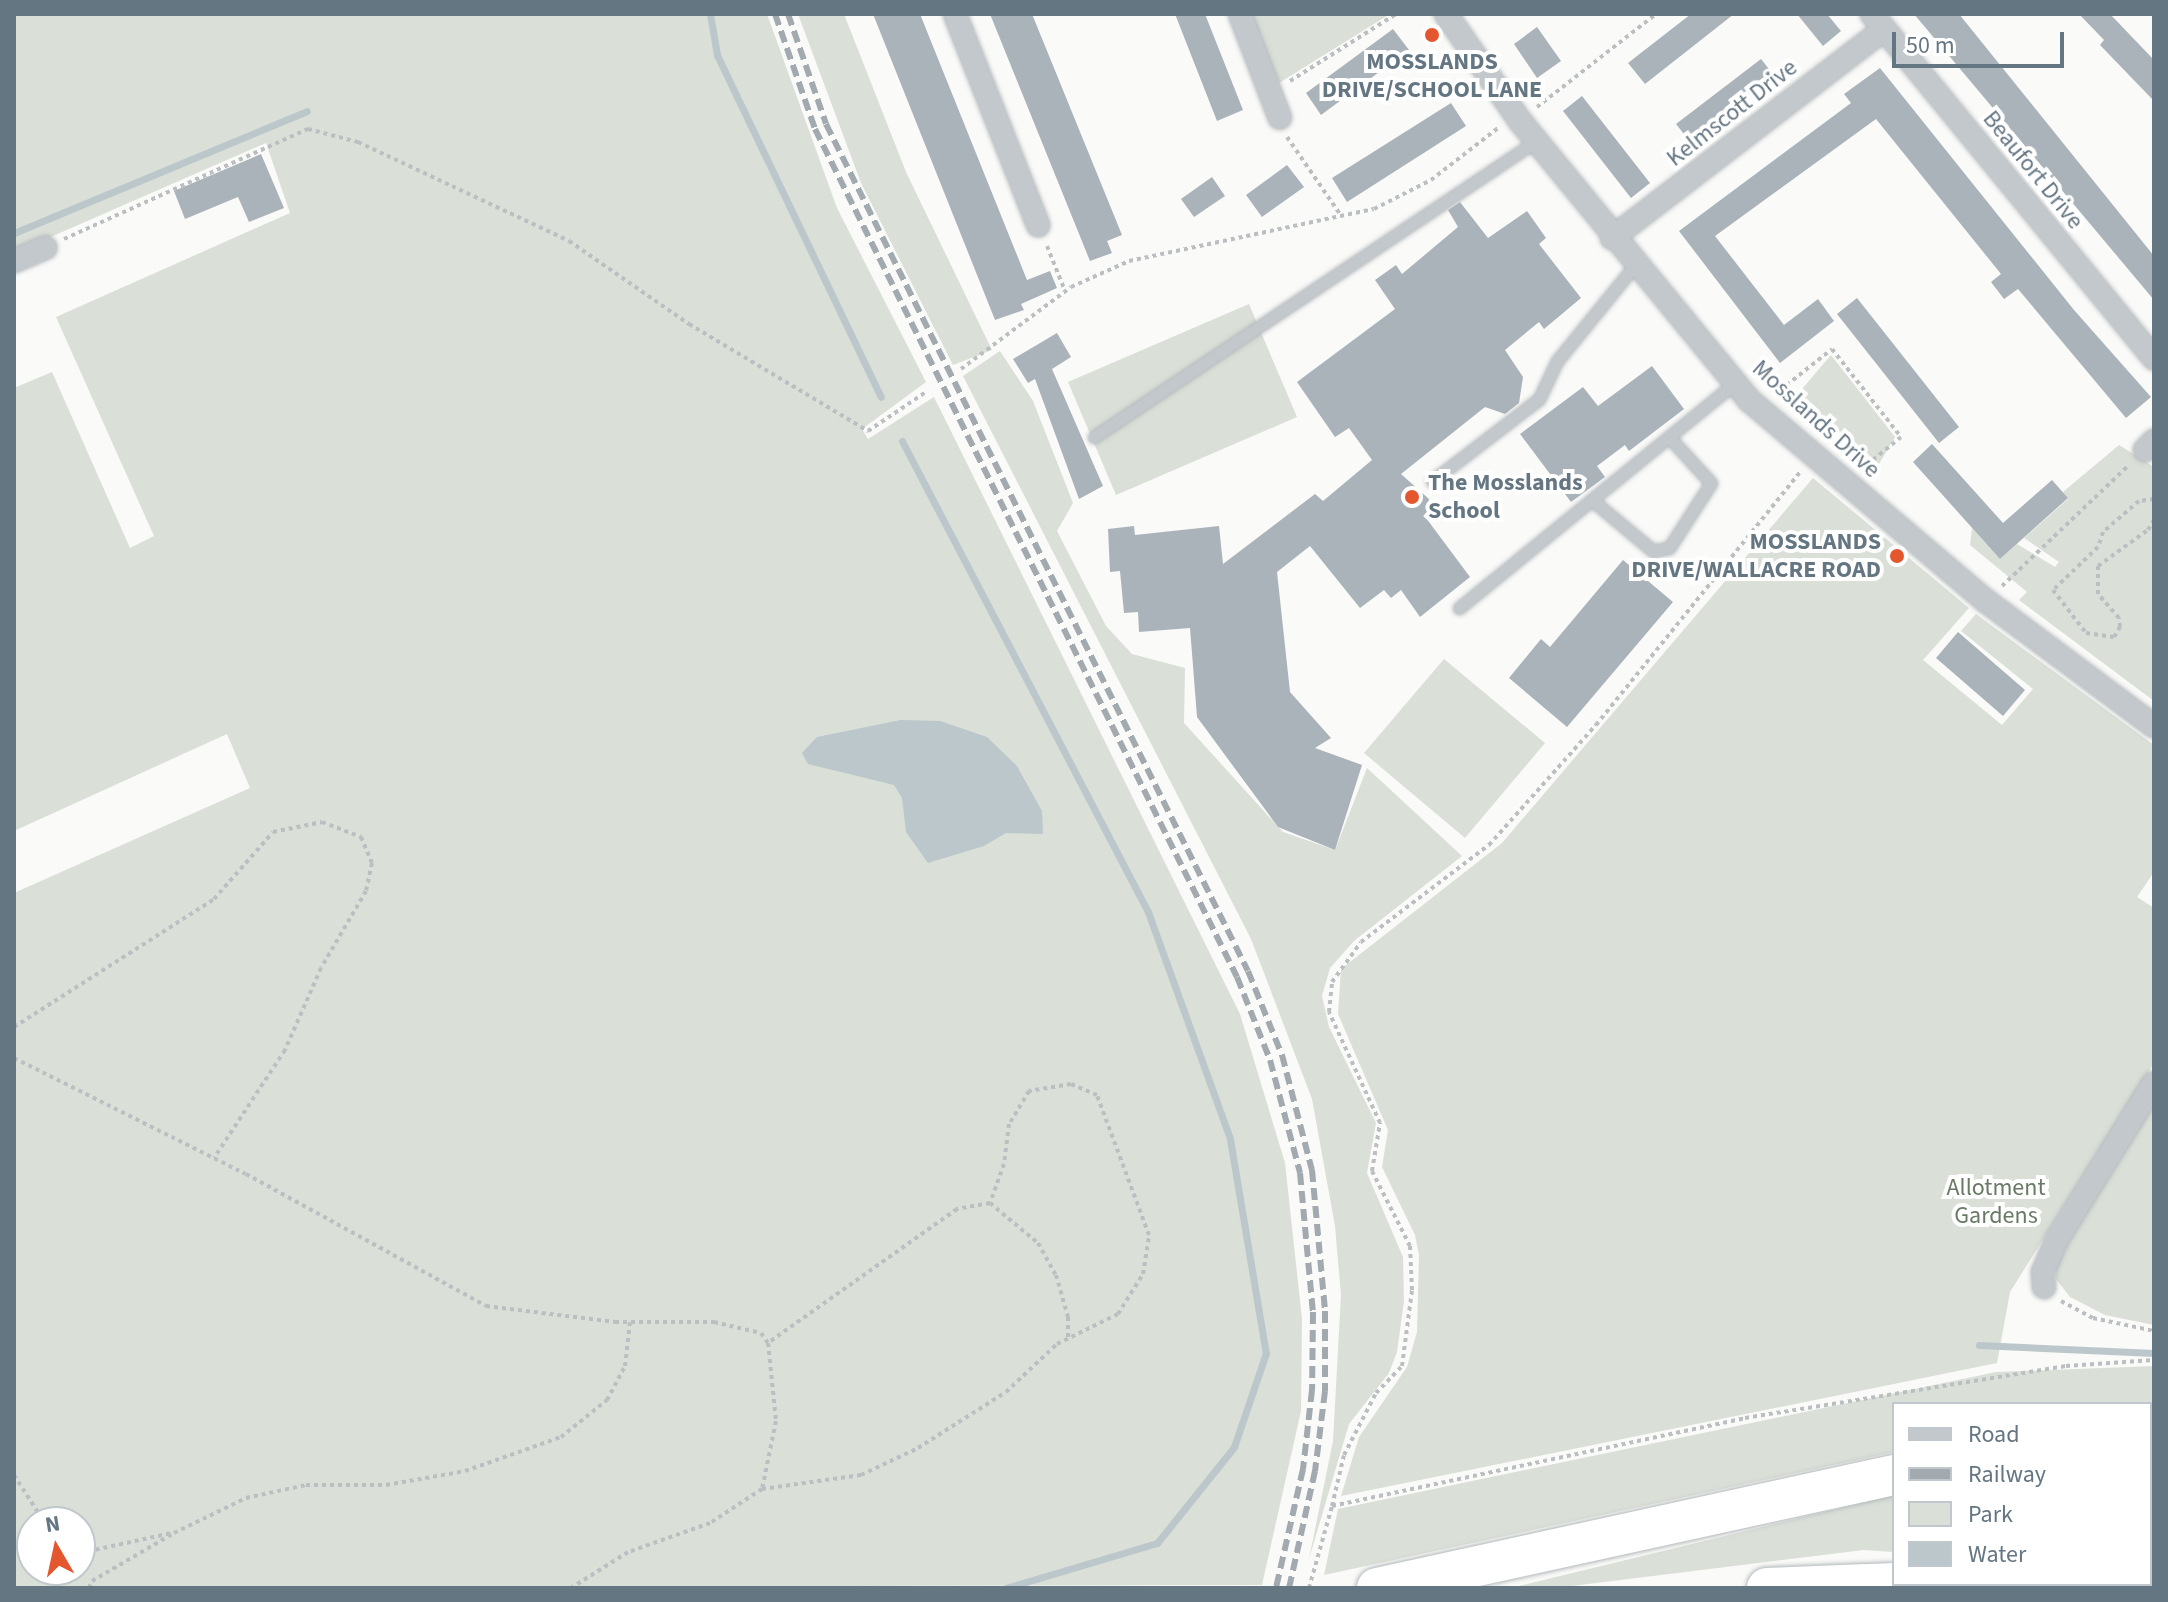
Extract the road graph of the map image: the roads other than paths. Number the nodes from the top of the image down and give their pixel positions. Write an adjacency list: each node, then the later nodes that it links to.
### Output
1 (955, 14): 7 (street)
2 (1240, 14): 5 (street)
3 (1446, 14): 6 (street, Mosslands Drive)
4 (1878, 21): 8 (street, Kelmscott Drive); 12 (street, Beaufort Drive)
5 (1280, 118)
6 (1536, 141): 8 (street, Mosslands Drive); 14 (lane)
7 (1038, 225)
8 (1612, 238): 11 (street, Mosslands Drive)
9 (45, 248): 10 (street)
10 (14, 261)
11 (1635, 265): 13 (street, Mosslands Drive); 16 (lane)
12 (2154, 358)
13 (1735, 383): 15 (lane); 19 (street, Mosslands Drive)
14 (1094, 437)
15 (1669, 437): 17 (lane); 17 (lane)
16 (1432, 481)
17 (1592, 500): 18 (lane)
18 (1459, 608)
19 (2154, 726)
20 (2154, 1083): 21 (street)
21 (2044, 1287)
22 (1892, 1475): 25 (highway)
23 (1892, 1583): 26 (highway)
24 (2004, 1586): 27 (highway)
25 (1377, 1588)
26 (1767, 1588)
27 (2031, 1588)

